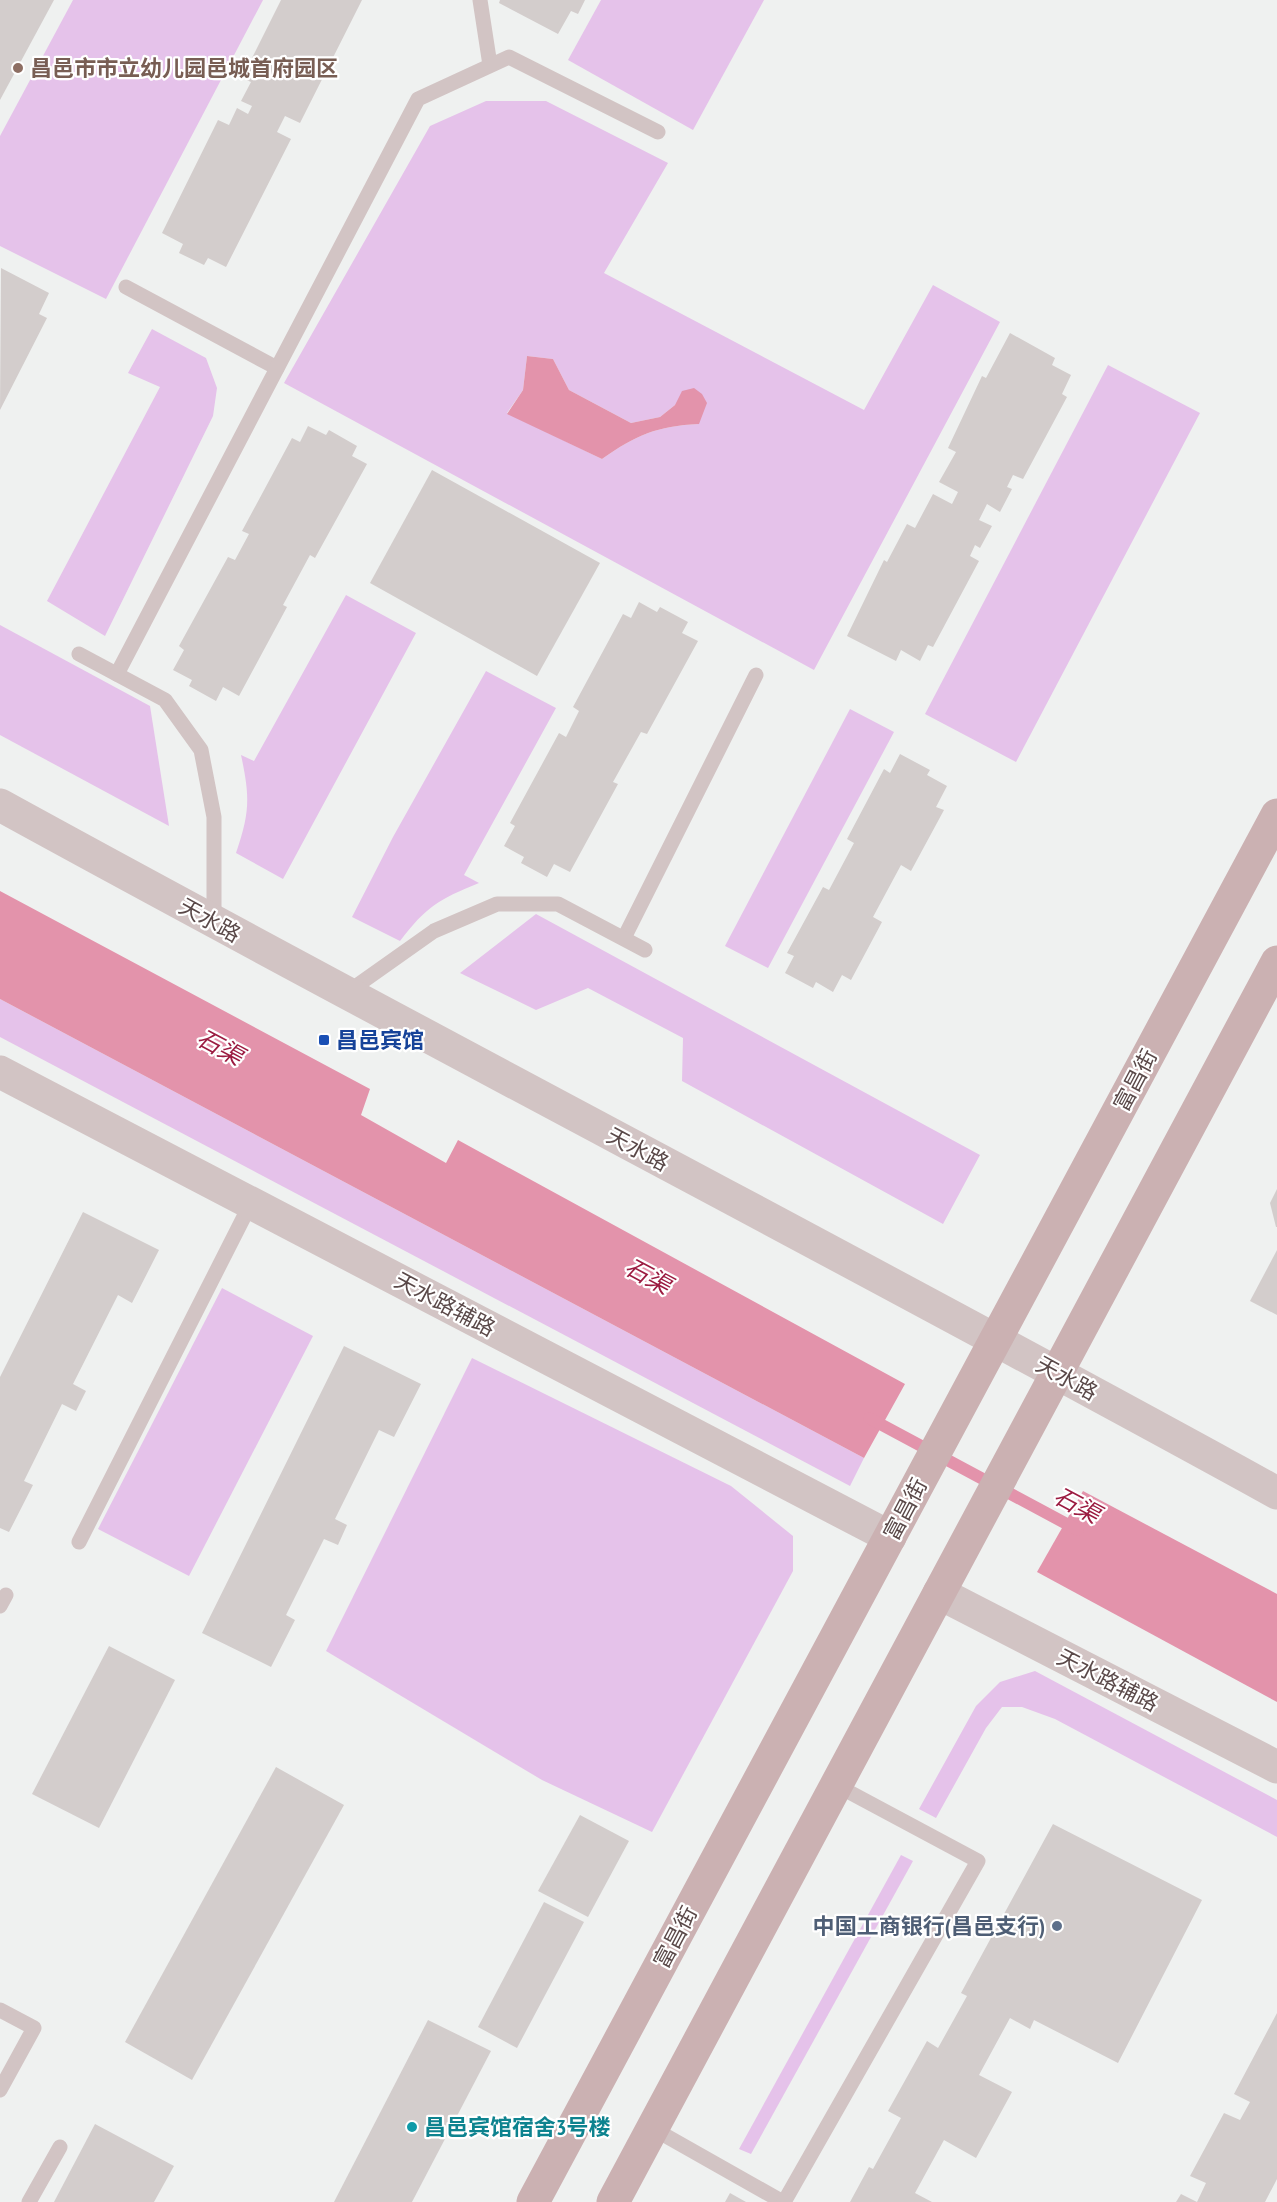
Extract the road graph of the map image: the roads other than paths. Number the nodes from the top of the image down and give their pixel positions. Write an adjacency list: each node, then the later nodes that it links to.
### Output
1 (480, 0): 2 (lane)
2 (490, 65): 3 (lane); 5 (lane)
3 (658, 132)
4 (126, 287): 5 (lane)
5 (277, 368): 7 (lane)
6 (79, 654): 7 (lane)
7 (117, 674): 11 (lane)
8 (756, 675): 12 (lane)
9 (0, 805): 11 (street, 天水路)
10 (1277, 815): 18 (main road, 富昌街)
11 (214, 923): 15 (street, 天水路)
12 (624, 938): 13 (lane); 15 (lane)
13 (645, 950)
14 (1277, 963): 19 (main road)
15 (345, 994): 18 (street, 天水路)
16 (0, 1072): 17 (street, 天水路辅路)
17 (251, 1203): 21 (street, 天水路辅路); 22 (lane)
18 (996, 1339): 19 (street, 天水路); 21 (main road, 富昌街)
19 (1057, 1372): 20 (street, 天水路); 23 (main road)
20 (1277, 1493)
21 (890, 1537): 31 (main road, 富昌街)
22 (79, 1542)
23 (939, 1593): 24 (street, 天水路辅路); 25 (main road)
24 (1277, 1767)
25 (836, 1785): 28 (main road); 33 (lane)
26 (0, 2010): 27 (lane)
27 (0, 2090)
28 (652, 2128): 32 (main road); 33 (lane)
29 (60, 2147): 30 (lane)
30 (29, 2202)
31 (533, 2202)
32 (613, 2202)
33 (784, 2202)

